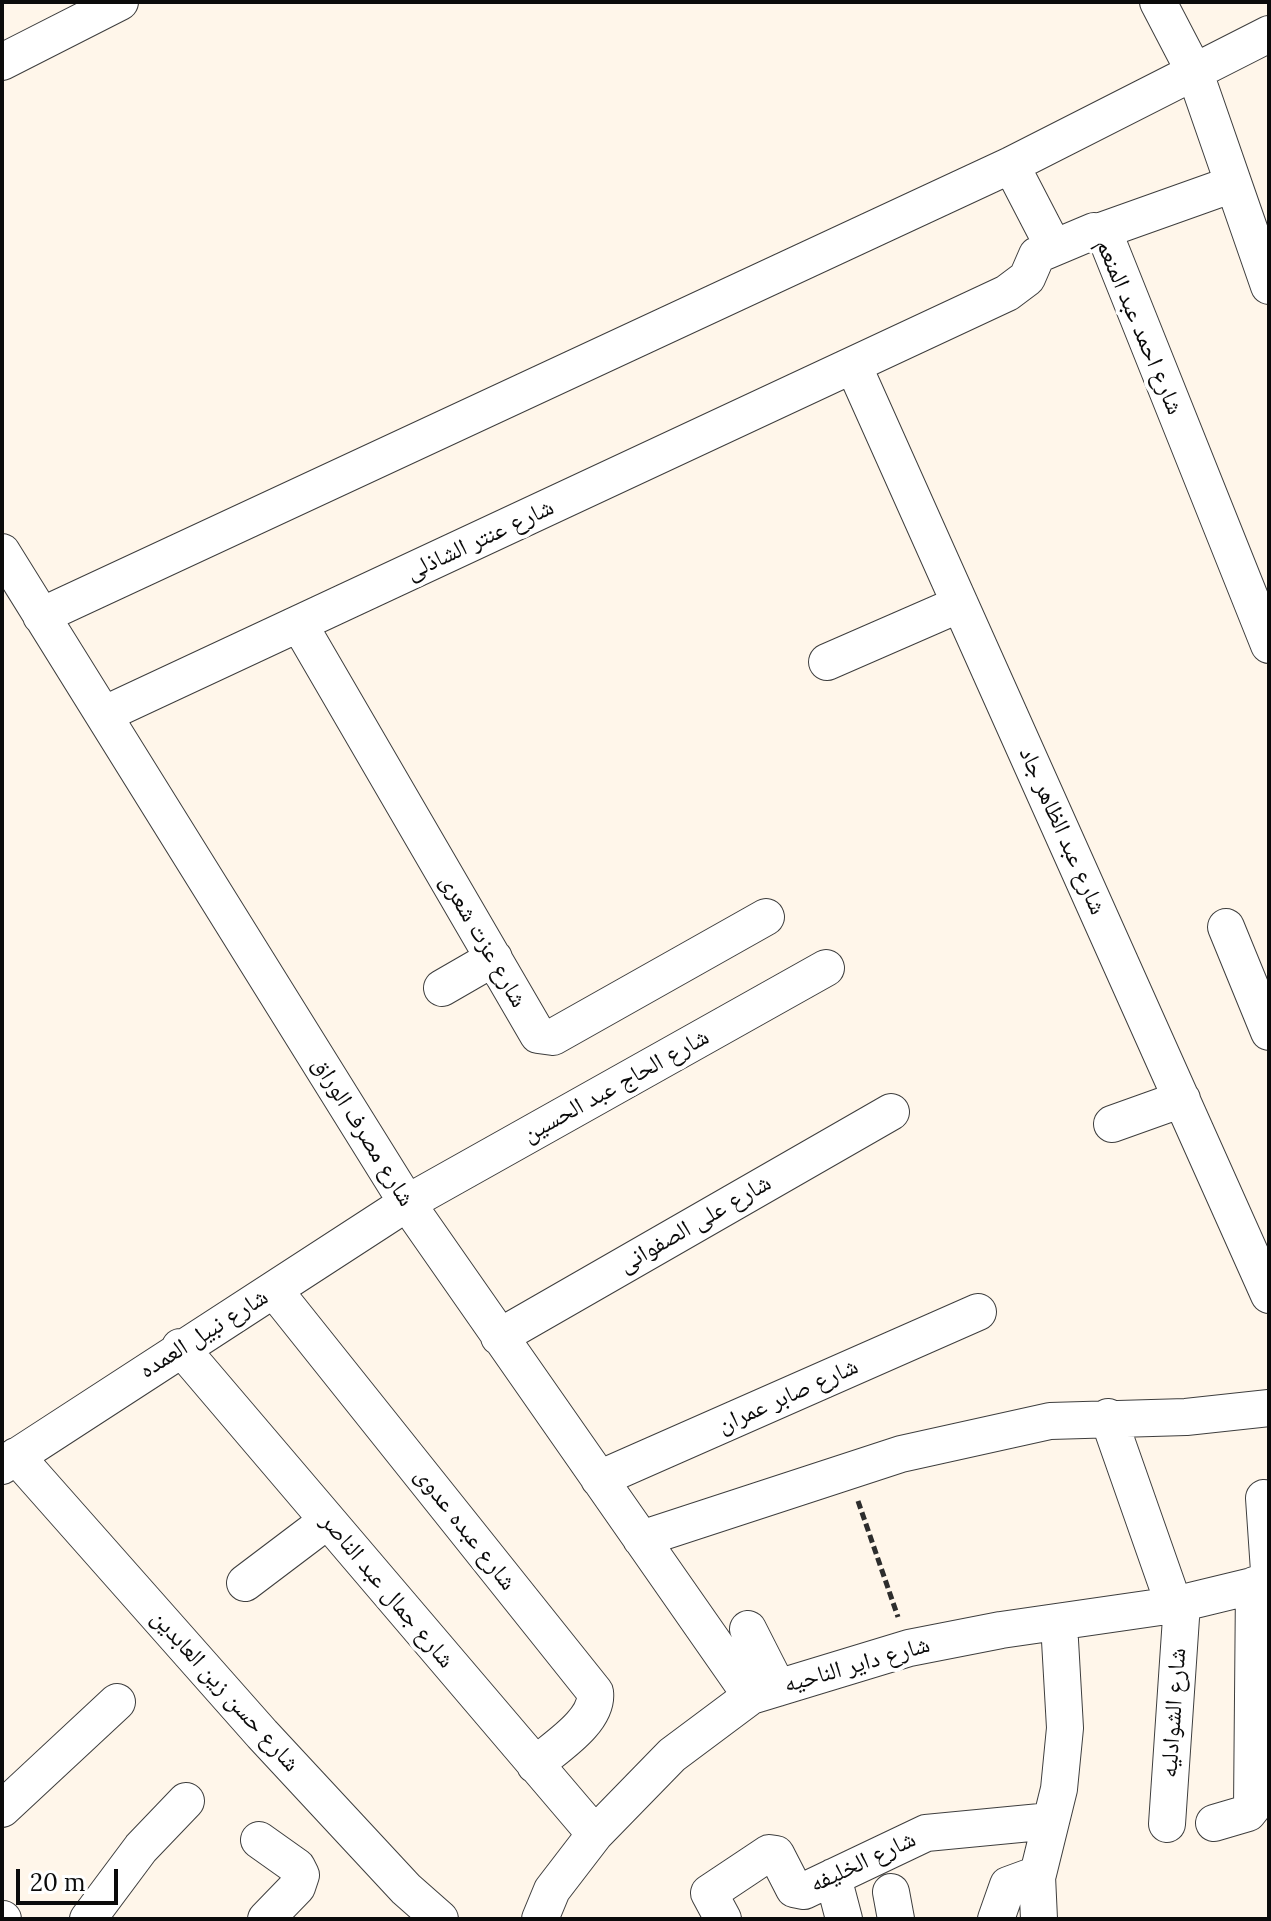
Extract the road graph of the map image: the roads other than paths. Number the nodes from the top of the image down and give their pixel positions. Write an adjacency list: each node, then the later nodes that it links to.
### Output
1 (120, 2): 4 (street)
2 (1158, 2): 5 (street)
3 (1269, 34): 5 (street)
4 (2, 62)
5 (1195, 73): 6 (street); 7 (street)
6 (1011, 165): 9 (street); 14 (street)
7 (1233, 184): 8 (street); 10 (street)
8 (1101, 231): 9 (street, شارع احمد عبد المنعم); 16 (street, شارع احمد عبد المنعم)
9 (1053, 246): 11 (street)
10 (1269, 286)
11 (854, 367): 13 (street, شارع عبد الظاهر جاد); 15 (street, شارع عنتر الشاذلى)
12 (6, 569): 14 (street, شارع مصرف الوراق)
13 (960, 604): 17 (street); 25 (street, شارع عبد الظاهر جاد)
14 (41, 616): 18 (street, شارع مصرف الوراق)
15 (299, 624): 18 (street, شارع عنتر الشاذلى); 21 (street, شارع عزت شعرى)
16 (1269, 645)
17 (827, 662)
18 (105, 714): 28 (street, شارع مصرف الوراق)
19 (766, 917): 21 (street, شارع عزت شعرى)
20 (1226, 927): 24 (street)
21 (494, 958): 23 (street)
22 (826, 968): 28 (street, شارع الحاج عبد الحسين)
23 (442, 988)
24 (1269, 1032)
25 (1182, 1099): 27 (street); 30 (street, شارع عبد الظاهر جاد)
26 (891, 1112): 32 (street, شارع على الصفوانى)
27 (1112, 1124)
28 (407, 1203): 29 (street, شارع نبيل العمده); 32 (street, شارع مصرف الوراق)
29 (274, 1290): 33 (street, شارع نبيل العمده); 48 (street, شارع عبده عدوى)
30 (1269, 1295)
31 (978, 1312): 37 (street, شارع صابر عمران)
32 (499, 1337): 37 (street, شارع مصرف الوراق)
33 (180, 1347): 36 (street, شارع نبيل العمده); 39 (street, شارع جمال عبد الناصر)
34 (1269, 1408): 35 (street)
35 (1108, 1417): 40 (street); 43 (street)
36 (9, 1461): 61 (street, شارع حسن زين العابدين)
37 (599, 1479): 40 (street, شارع مصرف الوراق)
38 (1264, 1498): 41 (street)
39 (327, 1521): 42 (street); 48 (street, شارع جمال عبد الناصر)
40 (641, 1539): 46 (street, شارع مصرف الوراق)
41 (1264, 1579): 43 (street, شارع داير الناحيه); 52 (street)
42 (245, 1583)
43 (1178, 1604): 44 (street, شارع داير الناحيه); 53 (street, شارع الشوادليه)
44 (1059, 1623): 46 (street, شارع داير الناحيه); 51 (street)
45 (748, 1629): 46 (street)
46 (764, 1692): 54 (street, شارع داير الناحيه)
47 (117, 1702): 50 (street)
48 (535, 1765): 54 (street, شارع جمال عبد الناصر)
49 (186, 1801): 59 (street)
50 (2, 1809)
51 (1051, 1821): 56 (street); 57 (street, شارع الخليفه)
52 (1214, 1823)
53 (1167, 1824)
54 (595, 1834): 62 (street, شارع داير الناحيه)
55 (259, 1840): 60 (street)
56 (1037, 1876): 64 (street); 65 (street)
57 (833, 1877): 58 (street, شارع الخليفه); 63 (street)
58 (715, 1907)
59 (88, 1919)
60 (266, 1919)
61 (440, 1919)
62 (540, 1919)
63 (844, 1919)
64 (996, 1919)
65 (1039, 1919)

